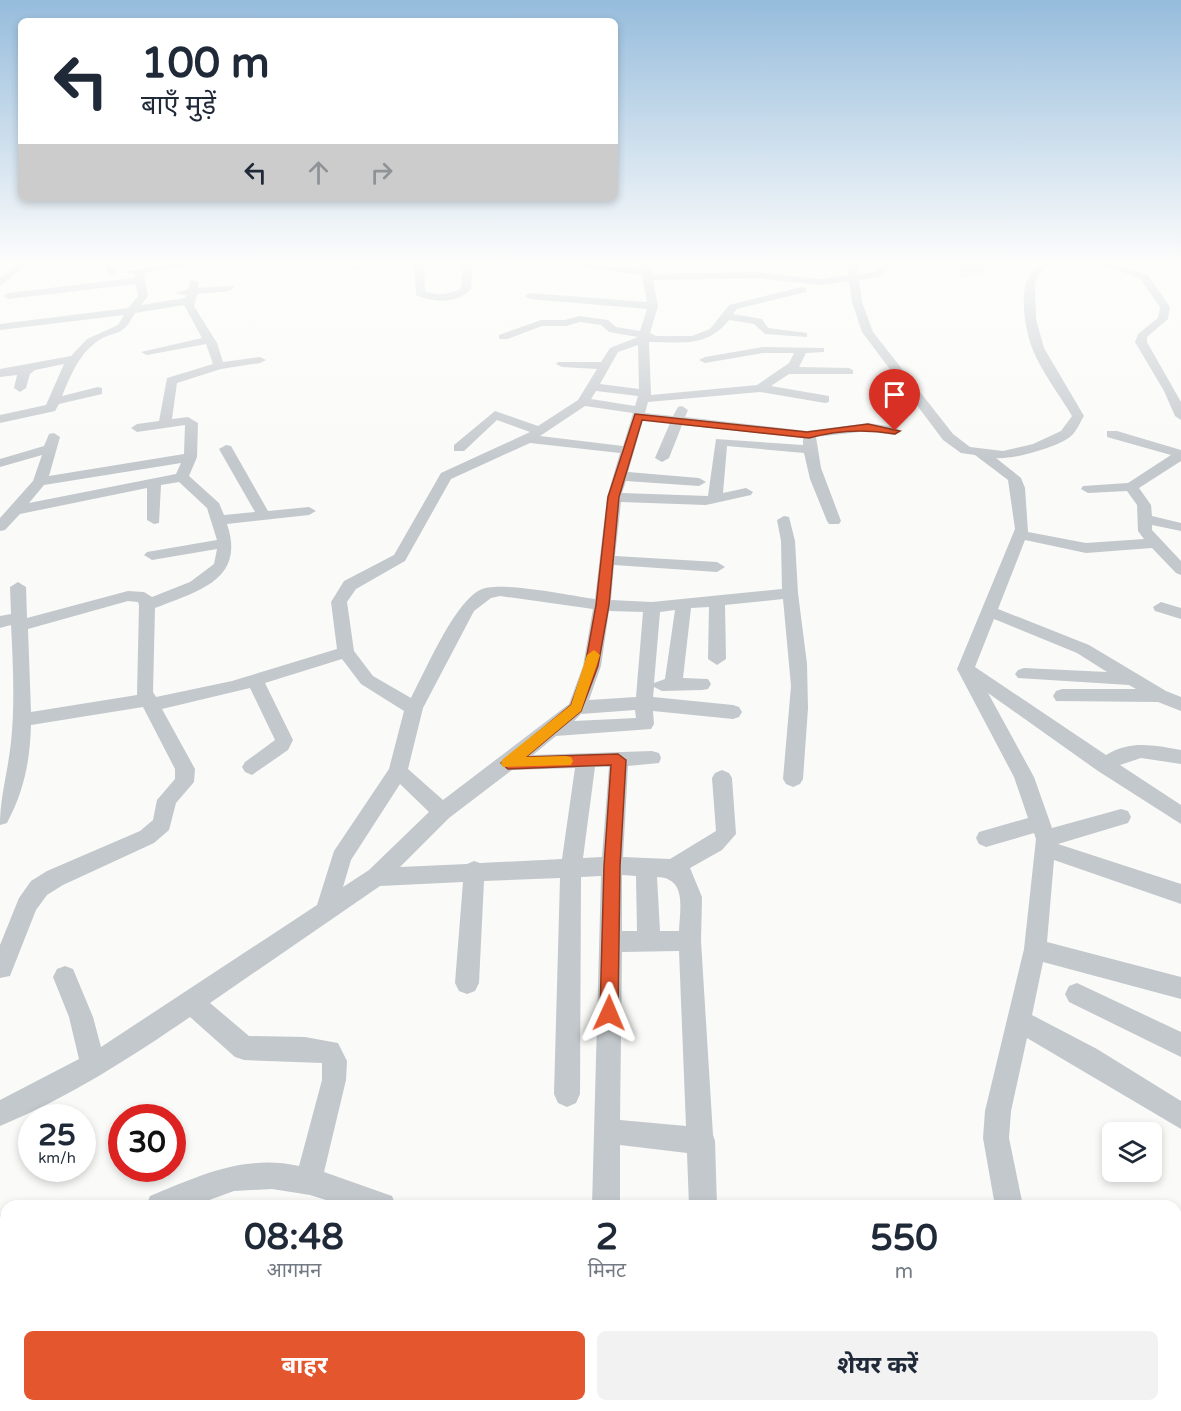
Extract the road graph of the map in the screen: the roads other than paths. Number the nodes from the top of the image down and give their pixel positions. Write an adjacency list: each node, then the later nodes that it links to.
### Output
1 (116, 330): 18 (street)
2 (205, 330): 14 (street)
3 (522, 330): 13 (street)
4 (613, 330): 12 (street)
5 (645, 330): 12 (street)
6 (715, 330): 12 (street)
7 (764, 330): 11 (street)
8 (867, 330): 49 (street)
9 (1034, 330): 49 (street)
10 (1150, 330): 37 (street)
11 (803, 335)
12 (643, 336): 23 (street); 36 (street)
13 (503, 337)
14 (209, 340): 17 (street); 22 (street)
15 (802, 350): 16 (street); 20 (street); 25 (street)
16 (820, 350)
17 (147, 352)
18 (75, 359): 24 (street); 34 (street)
19 (260, 360): 22 (street)
20 (705, 360)
21 (561, 364): 23 (street)
22 (219, 366): 40 (street)
23 (605, 366): 28 (street)
24 (26, 370): 27 (street); 29 (street)
25 (786, 370): 26 (street); 30 (street)
26 (849, 372)
27 (0, 373)
28 (594, 387): 35 (street); 36 (street)
29 (20, 388)
30 (760, 388): 32 (street); 33 (street)
31 (98, 391): 34 (street)
32 (687, 397): 36 (street); 39 (street)
33 (825, 399)
34 (56, 400): 38 (street)
35 (583, 402): 36 (street); 44 (street)
36 (641, 405): 39 (street); 48 (street)
37 (1181, 416)
38 (0, 419)
39 (679, 421): 45 (street); 51 (street)
40 (165, 423): 41 (street); 50 (street)
41 (137, 428)
42 (895, 431): 45 (street)
43 (1112, 434): 52 (street)
44 (534, 435): 46 (street); 48 (street); 95 (street)
45 (809, 442): 65 (street); 73 (street)
46 (459, 448)
47 (226, 449): 68 (street)
48 (627, 450): 55 (street)
49 (979, 452): 76 (street)
50 (190, 457): 54 (street); 56 (street)
51 (662, 458)
52 (1178, 460): 60 (street)
53 (0, 463): 57 (street)
54 (109, 471): 57 (street); 62 (street)
55 (620, 476): 58 (street); 64 (street)
56 (182, 477): 59 (street); 71 (street)
57 (40, 482): 66 (street)
58 (699, 482)
59 (154, 484): 62 (street); 70 (street)
60 (1131, 487): 61 (street); 69 (street)
61 (1088, 489)
62 (111, 492): 66 (street)
63 (746, 492): 65 (street)
64 (614, 497): 65 (street); 80 (street)
65 (714, 499)
66 (17, 510): 74 (street)
67 (309, 511): 68 (street)
68 (264, 516): 71 (street)
69 (1143, 518): 75 (street); 78 (street)
70 (154, 520)
71 (220, 520): 77 (street)
72 (784, 520): 84 (street)
73 (834, 521)
74 (0, 527)
75 (1181, 527)
76 (1020, 535): 78 (street); 91 (street)
77 (226, 543): 79 (street); 87 (street)
78 (1155, 543): 82 (street)
79 (152, 555)
80 (608, 560): 81 (street); 88 (street)
81 (717, 567)
82 (1181, 570)
83 (18, 586): 94 (street)
84 (790, 593): 85 (street); 124 (street)
85 (717, 600): 86 (street); 96 (street)
86 (684, 604): 89 (street); 101 (street)
87 (147, 605): 94 (street); 106 (street)
88 (602, 605): 89 (street); 108 (street); 109 (street)
89 (652, 607): 103 (street)
90 (1161, 607): 92 (street)
91 (989, 611): 97 (street); 99 (street)
92 (1181, 614)
93 (0, 622): 94 (street)
94 (18, 622): 111 (street)
95 (346, 652): 100 (street); 108 (street)
96 (717, 659)
97 (966, 669): 119 (street); 129 (street)
98 (1024, 674): 99 (street)
99 (1131, 679): 105 (street)
100 (255, 680): 106 (street); 120 (street)
101 (673, 684): 102 (street); 103 (street)
102 (702, 684)
103 (645, 694): 109 (street); 110 (street); 112 (street)
104 (1062, 696): 105 (street)
105 (1160, 696): 107 (street)
106 (150, 702): 111 (street); 143 (street)
107 (1181, 704)
108 (414, 708): 121 (street)
109 (577, 708): 112 (street)
110 (733, 712)
111 (21, 720): 118 (street)
112 (551, 729): 117 (street)
113 (1181, 757): 119 (street)
114 (652, 758): 115 (street)
115 (618, 760): 116 (street); 131 (street)
116 (586, 761): 117 (street); 133 (street)
117 (508, 763): 125 (street)
118 (19, 764): 122 (street); 127 (street)
119 (1105, 766): 126 (street)
120 (252, 767)
121 (398, 771): 125 (street); 138 (street)
122 (0, 772)
123 (722, 778): 134 (street)
124 (794, 778)
125 (442, 812): 136 (street)
126 (1181, 816)
127 (0, 817)
128 (1120, 817): 129 (street)
129 (1044, 837): 130 (street); 137 (street); 142 (street)
130 (986, 838)
131 (612, 866): 132 (street); 133 (street); 140 (street)
132 (646, 867): 134 (street); 141 (street)
133 (571, 868): 135 (street); 152 (street)
134 (674, 868): 139 (street)
135 (474, 870): 136 (street); 145 (street)
136 (376, 877): 138 (street)
137 (1181, 894)
138 (326, 910): 148 (street)
139 (690, 941): 141 (street); 156 (street)
140 (611, 942): 141 (street); 155 (street)
141 (649, 942)
142 (1035, 949): 146 (street); 149 (street)
143 (2, 968)
144 (65, 977): 151 (street)
145 (467, 983)
146 (1181, 988)
147 (1077, 994): 150 (street)
148 (191, 1002): 151 (street); 157 (street)
149 (1019, 1021): 154 (street); 162 (street)
150 (1181, 1046)
151 (93, 1065): 153 (street)
152 (567, 1094)
153 (0, 1113)
154 (1181, 1116)
155 (606, 1131): 156 (street); 160 (street)
156 (702, 1141): 161 (street)
157 (308, 1182): 158 (street); 159 (street)
158 (176, 1200)
159 (364, 1200)
160 (606, 1200)
161 (703, 1200)
162 (1011, 1200)

